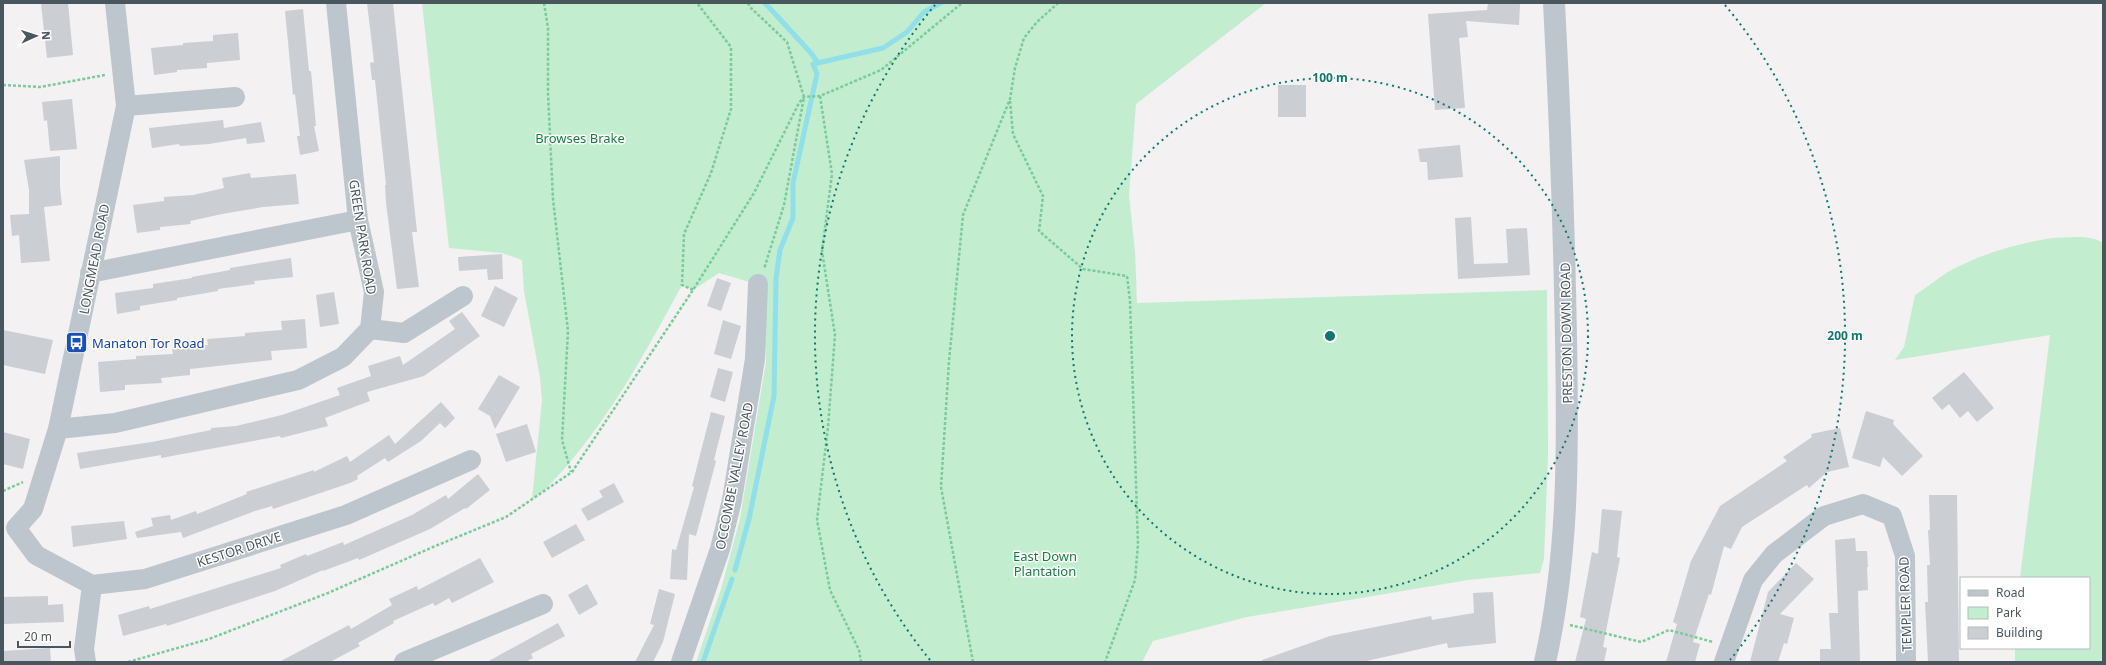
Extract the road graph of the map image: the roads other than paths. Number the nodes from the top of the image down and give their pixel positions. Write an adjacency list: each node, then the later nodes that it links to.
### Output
1 (115, 3): 5 (street, LONGMEAD ROAD)
2 (336, 3): 6 (street, GREEN PARK ROAD)
3 (1554, 3): 20 (street, PRESTON DOWN ROAD)
4 (236, 97): 5 (street)
5 (126, 106): 7 (street, LONGMEAD ROAD)
6 (358, 220): 7 (street); 10 (street, GREEN PARK ROAD)
7 (90, 273): 11 (street, LONGMEAD ROAD)
8 (758, 284): 19 (street, OCCOMBE VALLEY ROAD)
9 (463, 296): 10 (street)
10 (370, 329): 11 (street)
11 (58, 429): 13 (street, LONGMEAD ROAD)
12 (471, 460): 14 (street, KESTOR DRIVE)
13 (9, 529): 14 (street)
14 (92, 585): 17 (street)
15 (543, 604): 18 (street)
16 (1726, 654): 21 (street, TEMPLER ROAD)
17 (86, 662)
18 (404, 662)
19 (681, 662)
20 (1545, 662)
21 (1906, 662)

